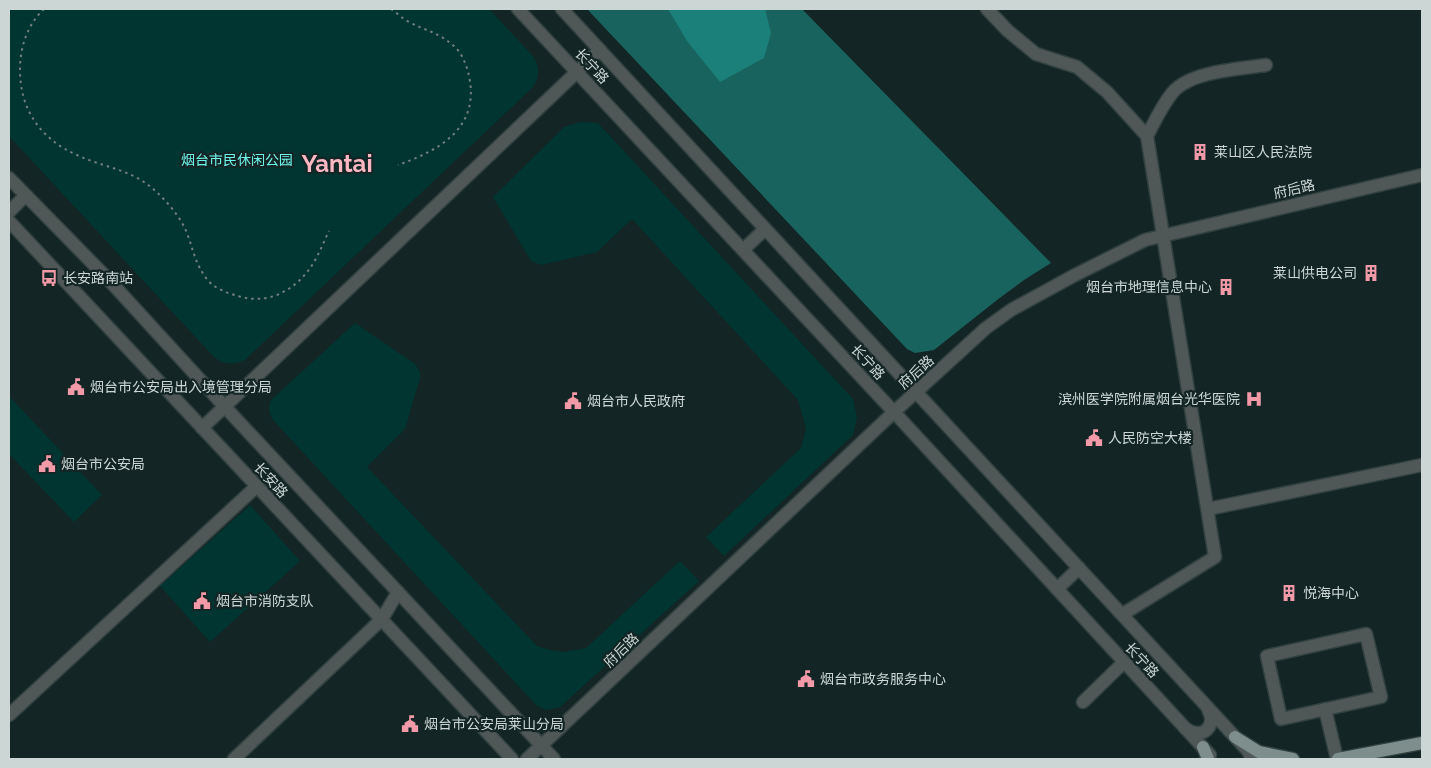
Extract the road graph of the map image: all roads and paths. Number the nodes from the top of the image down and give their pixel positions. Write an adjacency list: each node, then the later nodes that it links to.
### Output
1 (44, 9): 17 (path)
2 (391, 9): 10 (path)
3 (518, 9): 8 (street, 长宁路)
4 (562, 9): 6 (street, 长宁路)
5 (987, 9): 9 (street)
6 (600, 50): 8 (street); 16 (street, 长宁路)
7 (1266, 65): 9 (street)
8 (577, 72): 19 (street, 长宁路); 21 (street)
9 (1148, 136): 18 (street)
10 (398, 165)
11 (1422, 175): 18 (street, 府后路)
12 (9, 178): 13 (street)
13 (26, 196): 14 (street); 21 (street)
14 (9, 212)
15 (9, 221): 23 (street, 长安路)
16 (765, 229): 19 (street); 20 (street, 长宁路)
17 (329, 231)
18 (1163, 235): 20 (street, 府后路); 26 (street)
19 (743, 250): 22 (street, 长宁路)
20 (915, 392): 22 (street, 府后路); 27 (street, 长宁路)
21 (225, 407): 23 (street); 29 (street)
22 (894, 412): 28 (street, 长宁路); 40 (street, 府后路)
23 (202, 428): 25 (street, 长安路)
24 (1422, 466): 26 (street)
25 (257, 486): 31 (street, 长安路); 36 (street)
26 (1208, 509): 30 (street)
27 (1079, 568): 28 (street); 30 (street, 长宁路)
28 (1057, 589): 32 (street, 长宁路)
29 (398, 592): 31 (street); 40 (street)
30 (1123, 614): 34 (street, 长宁路)
31 (382, 620): 42 (street); 43 (street, 长安路)
32 (1124, 662): 33 (street); 37 (street, 长宁路)
33 (1083, 702)
34 (1204, 704): 37 (street); 38 (street, 长宁路)
35 (1325, 709): 35 (street); 49 (street)
36 (9, 715)
37 (1183, 726): 41 (street, 长宁路)
38 (1235, 737): 47 (street, 长宁路); 48 (main road)
39 (1422, 742): 49 (main road)
40 (542, 746): 44 (street, 府后路); 45 (street)
41 (1205, 753): 46 (street, 长宁路)
42 (234, 759)
43 (512, 759)
44 (527, 759)
45 (554, 759)
46 (1214, 759)
47 (1252, 759)
48 (1293, 759)
49 (1338, 759)

